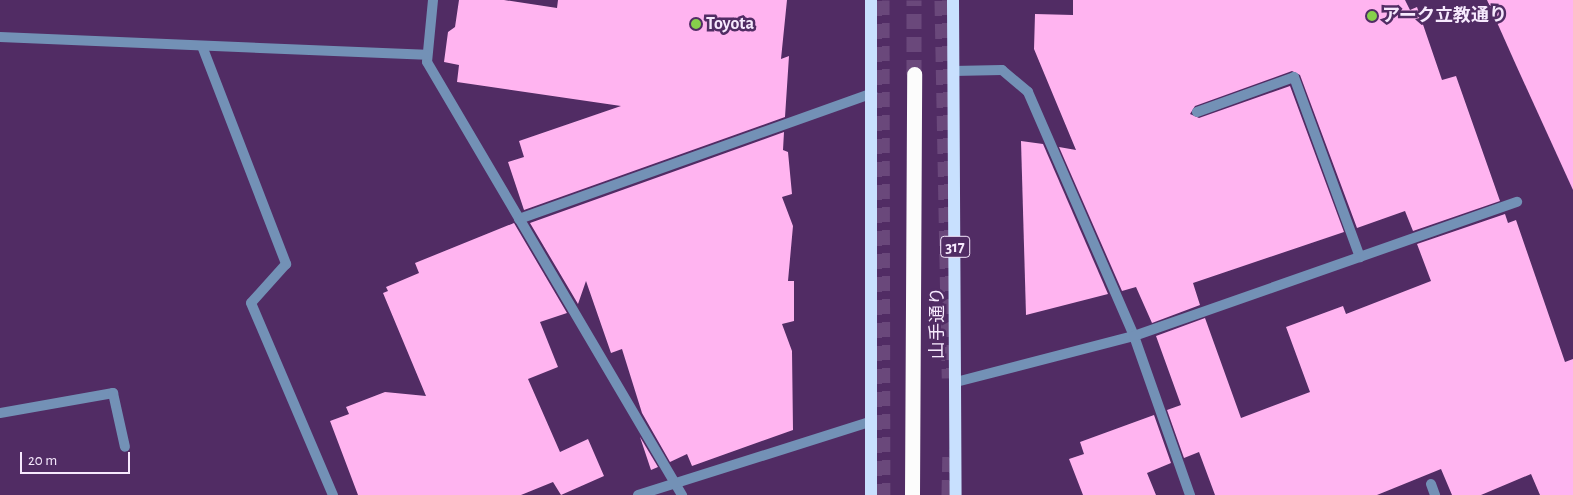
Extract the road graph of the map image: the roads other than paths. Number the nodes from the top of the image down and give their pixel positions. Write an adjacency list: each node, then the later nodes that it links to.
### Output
1 (433, 0): 6 (street)
2 (871, 0): 9 (main road)
3 (953, 0): 7 (main road, 山手通り / 317)
4 (0, 37): 5 (street)
5 (202, 46): 6 (street); 21 (street)
6 (426, 55): 12 (street)
7 (954, 71): 14 (street); 15 (main road, 山手通り / 317)
8 (914, 74): 25 (highway)
9 (872, 92): 12 (street); 17 (main road)
10 (1197, 112): 13 (street)
11 (1517, 202): 13 (street)
12 (520, 219): 19 (street)
13 (1360, 257): 14 (street)
14 (1134, 336): 15 (street); 27 (street)
15 (956, 382): 26 (main road, 山手通り / 317)
16 (0, 413): 18 (street)
17 (872, 421): 19 (street); 24 (main road)
18 (125, 447)
19 (675, 483): 22 (street); 23 (street)
20 (1431, 484): 28 (street)
21 (333, 495)
22 (638, 495)
23 (682, 495)
24 (872, 495)
25 (912, 495)
26 (956, 495)
27 (1190, 495)
28 (1435, 495)

